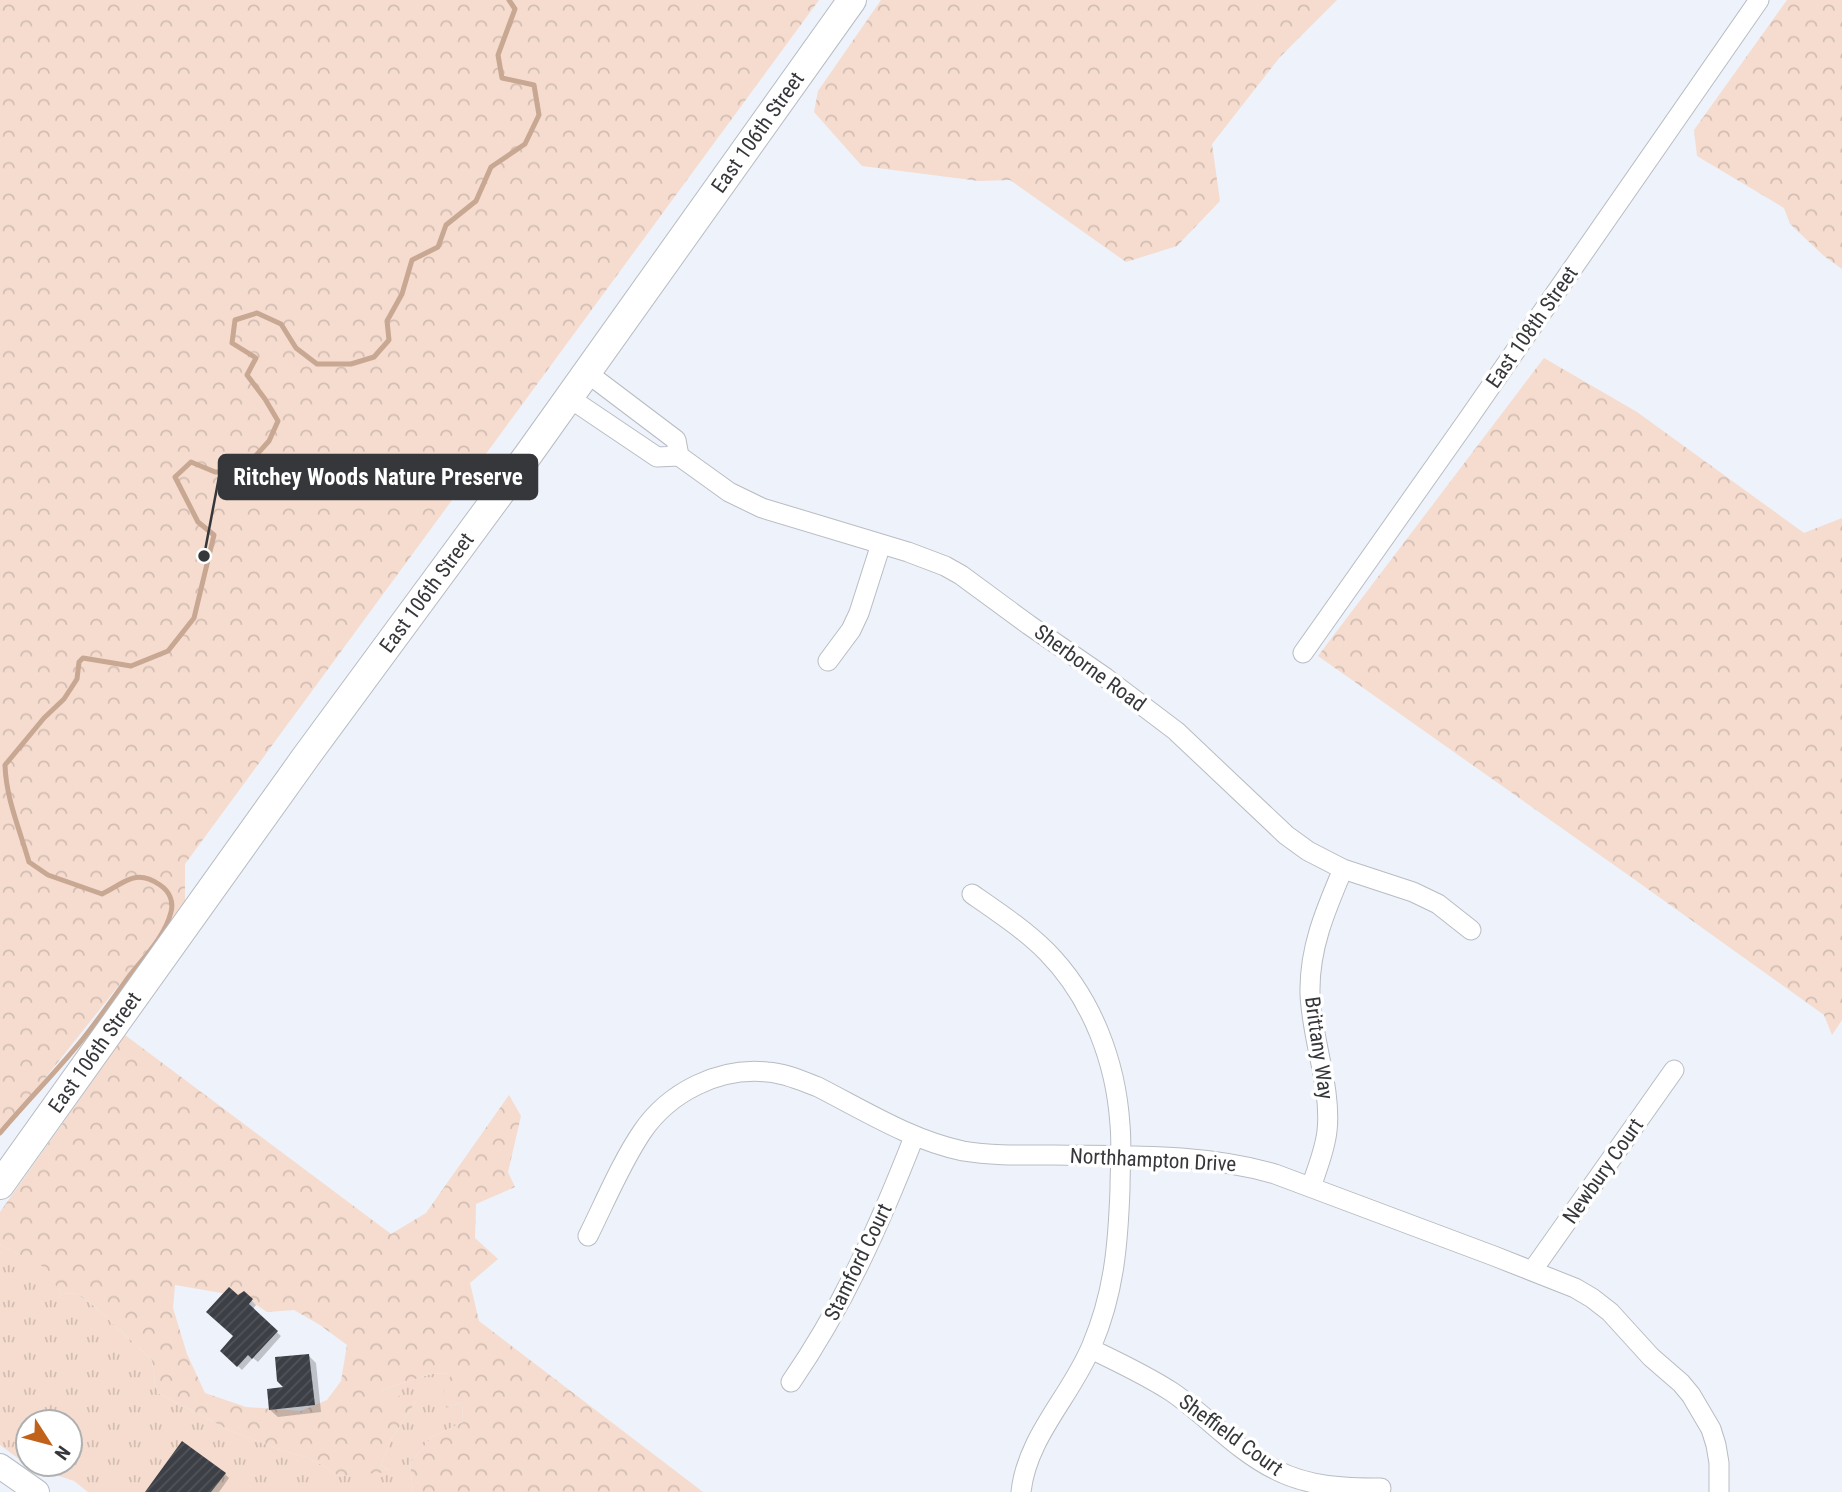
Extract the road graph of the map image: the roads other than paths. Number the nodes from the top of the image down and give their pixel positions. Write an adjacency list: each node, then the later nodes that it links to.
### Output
1 (852, 0): 3 (main road, East 106th Street)
2 (1759, 0): 7 (street, East 108th Street)
3 (586, 372): 4 (main road, East 106th Street); 5 (street, Sherborne Road)
4 (568, 397): 5 (street, Sherborne Road); 15 (main road, East 106th Street)
5 (679, 456): 6 (street, Sherborne Road)
6 (881, 544): 8 (street); 9 (street, Sherborne Road)
7 (1303, 653)
8 (828, 661)
9 (1343, 869): 11 (street, Sherborne Road); 16 (street, Brittany Way)
10 (972, 894): 14 (street)
11 (1471, 930)
12 (1674, 1070): 18 (street, Newbury Court)
13 (914, 1137): 14 (street, Northhampton Drive); 17 (street, Northhampton Drive); 20 (street, Stamford Court)
14 (1121, 1156): 16 (street, Northhampton Drive); 19 (street)
15 (0, 1185)
16 (1311, 1187): 18 (street, Northhampton Drive)
17 (588, 1236)
18 (1532, 1271): 25 (street, Northhampton Drive)
19 (1091, 1349): 22 (street, Sheffield Court); 24 (street)
20 (791, 1382)
21 (0, 1466): 23 (street)
22 (1381, 1488)
23 (37, 1492)
24 (1021, 1492)
25 (1719, 1492)

